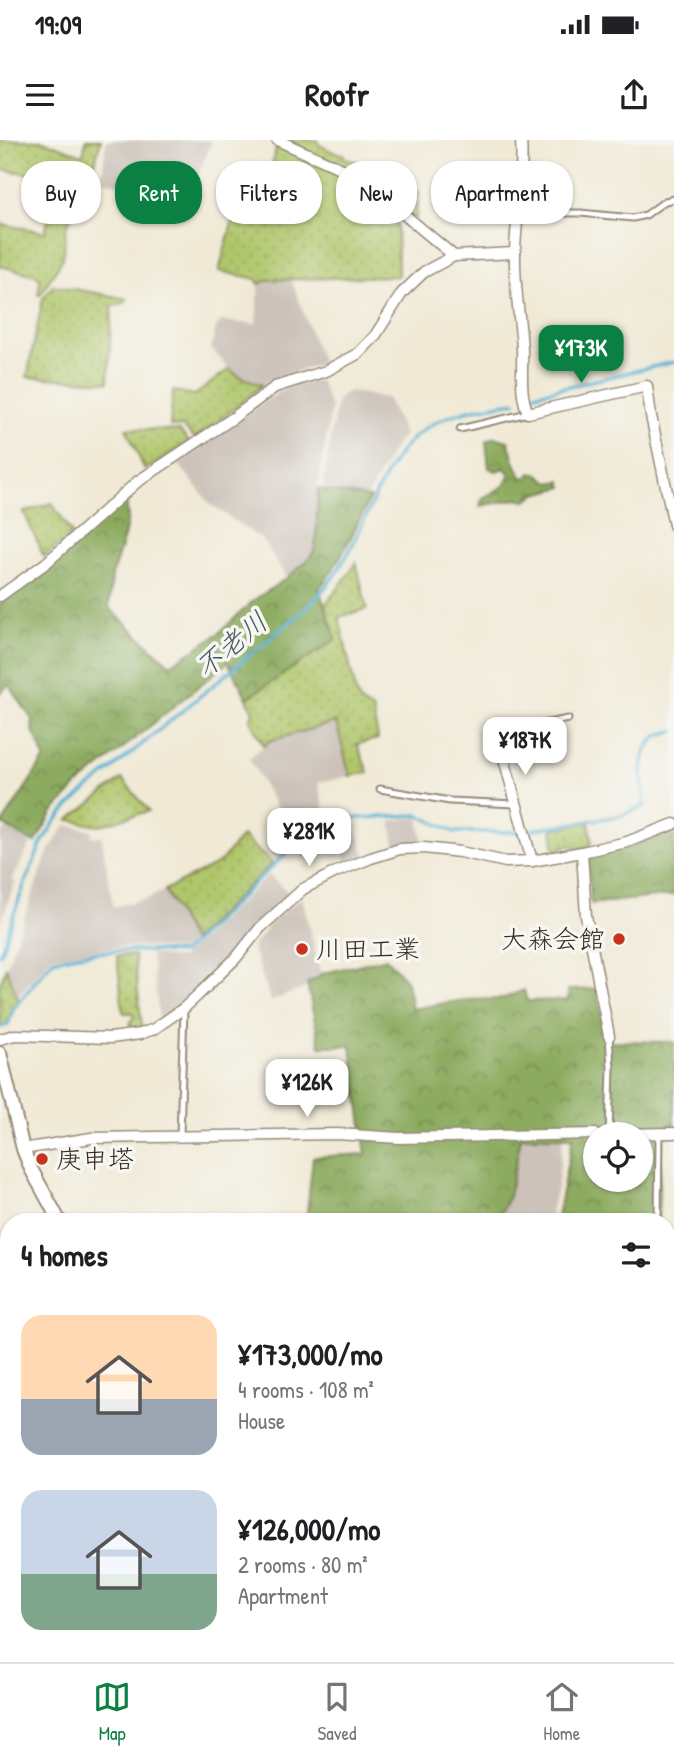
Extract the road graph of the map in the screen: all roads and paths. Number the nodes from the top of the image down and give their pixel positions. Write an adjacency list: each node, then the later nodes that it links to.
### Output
1 (277, 140): 8 (street)
2 (521, 140): 3 (street)
3 (521, 161)
4 (674, 199): 5 (lane)
5 (573, 214)
6 (516, 224): 7 (street)
7 (515, 253): 8 (street); 9 (street)
8 (454, 256): 13 (street)
9 (528, 412): 10 (lane); 11 (street)
10 (460, 429)
11 (670, 482): 12 (street)
12 (674, 525)
13 (0, 596)
14 (568, 719): 15 (lane)
15 (496, 733): 17 (street)
16 (380, 789): 17 (lane)
17 (516, 804): 20 (street)
18 (674, 824): 19 (street)
19 (582, 852): 20 (street); 22 (street)
20 (532, 861): 21 (street)
21 (184, 1008): 23 (street); 30 (lane)
22 (609, 1036): 25 (lane)
23 (0, 1040)
24 (0, 1053): 31 (street)
25 (609, 1122)
26 (653, 1133): 27 (street)
27 (659, 1133): 28 (street); 33 (lane)
28 (674, 1133)
29 (583, 1134): 30 (street)
30 (180, 1136): 31 (street)
31 (23, 1149): 32 (street)
32 (55, 1213)
33 (659, 1213)

